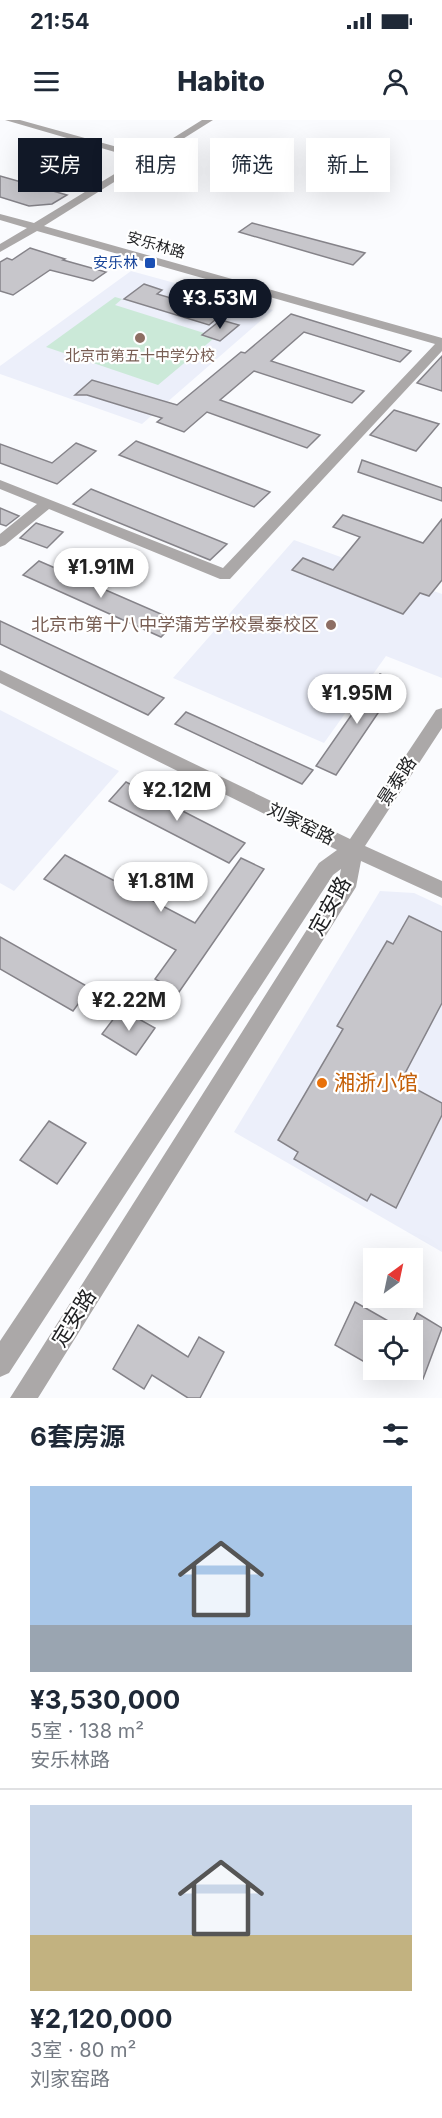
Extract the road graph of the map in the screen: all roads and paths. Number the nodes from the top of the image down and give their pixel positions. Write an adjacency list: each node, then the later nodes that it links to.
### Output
1 (10, 120): 4 (street)
2 (208, 120): 3 (street)
3 (179, 138)
4 (114, 149)
5 (114, 178): 7 (street)
6 (0, 217): 7 (street, 安乐林路)
7 (35, 227): 8 (street); 9 (street, 安乐林路)
8 (0, 249)
9 (442, 343): 11 (street)
10 (0, 484): 11 (street)
11 (48, 503): 12 (street)
12 (0, 542)
13 (0, 676): 15 (street, 刘家窑路)
14 (442, 714): 15 (street, 景泰路)
15 (353, 849): 16 (street, 刘家窑路); 17 (street, 定安路); 18 (street, 定安路)
16 (442, 890)
17 (0, 1364)
18 (23, 1398)

